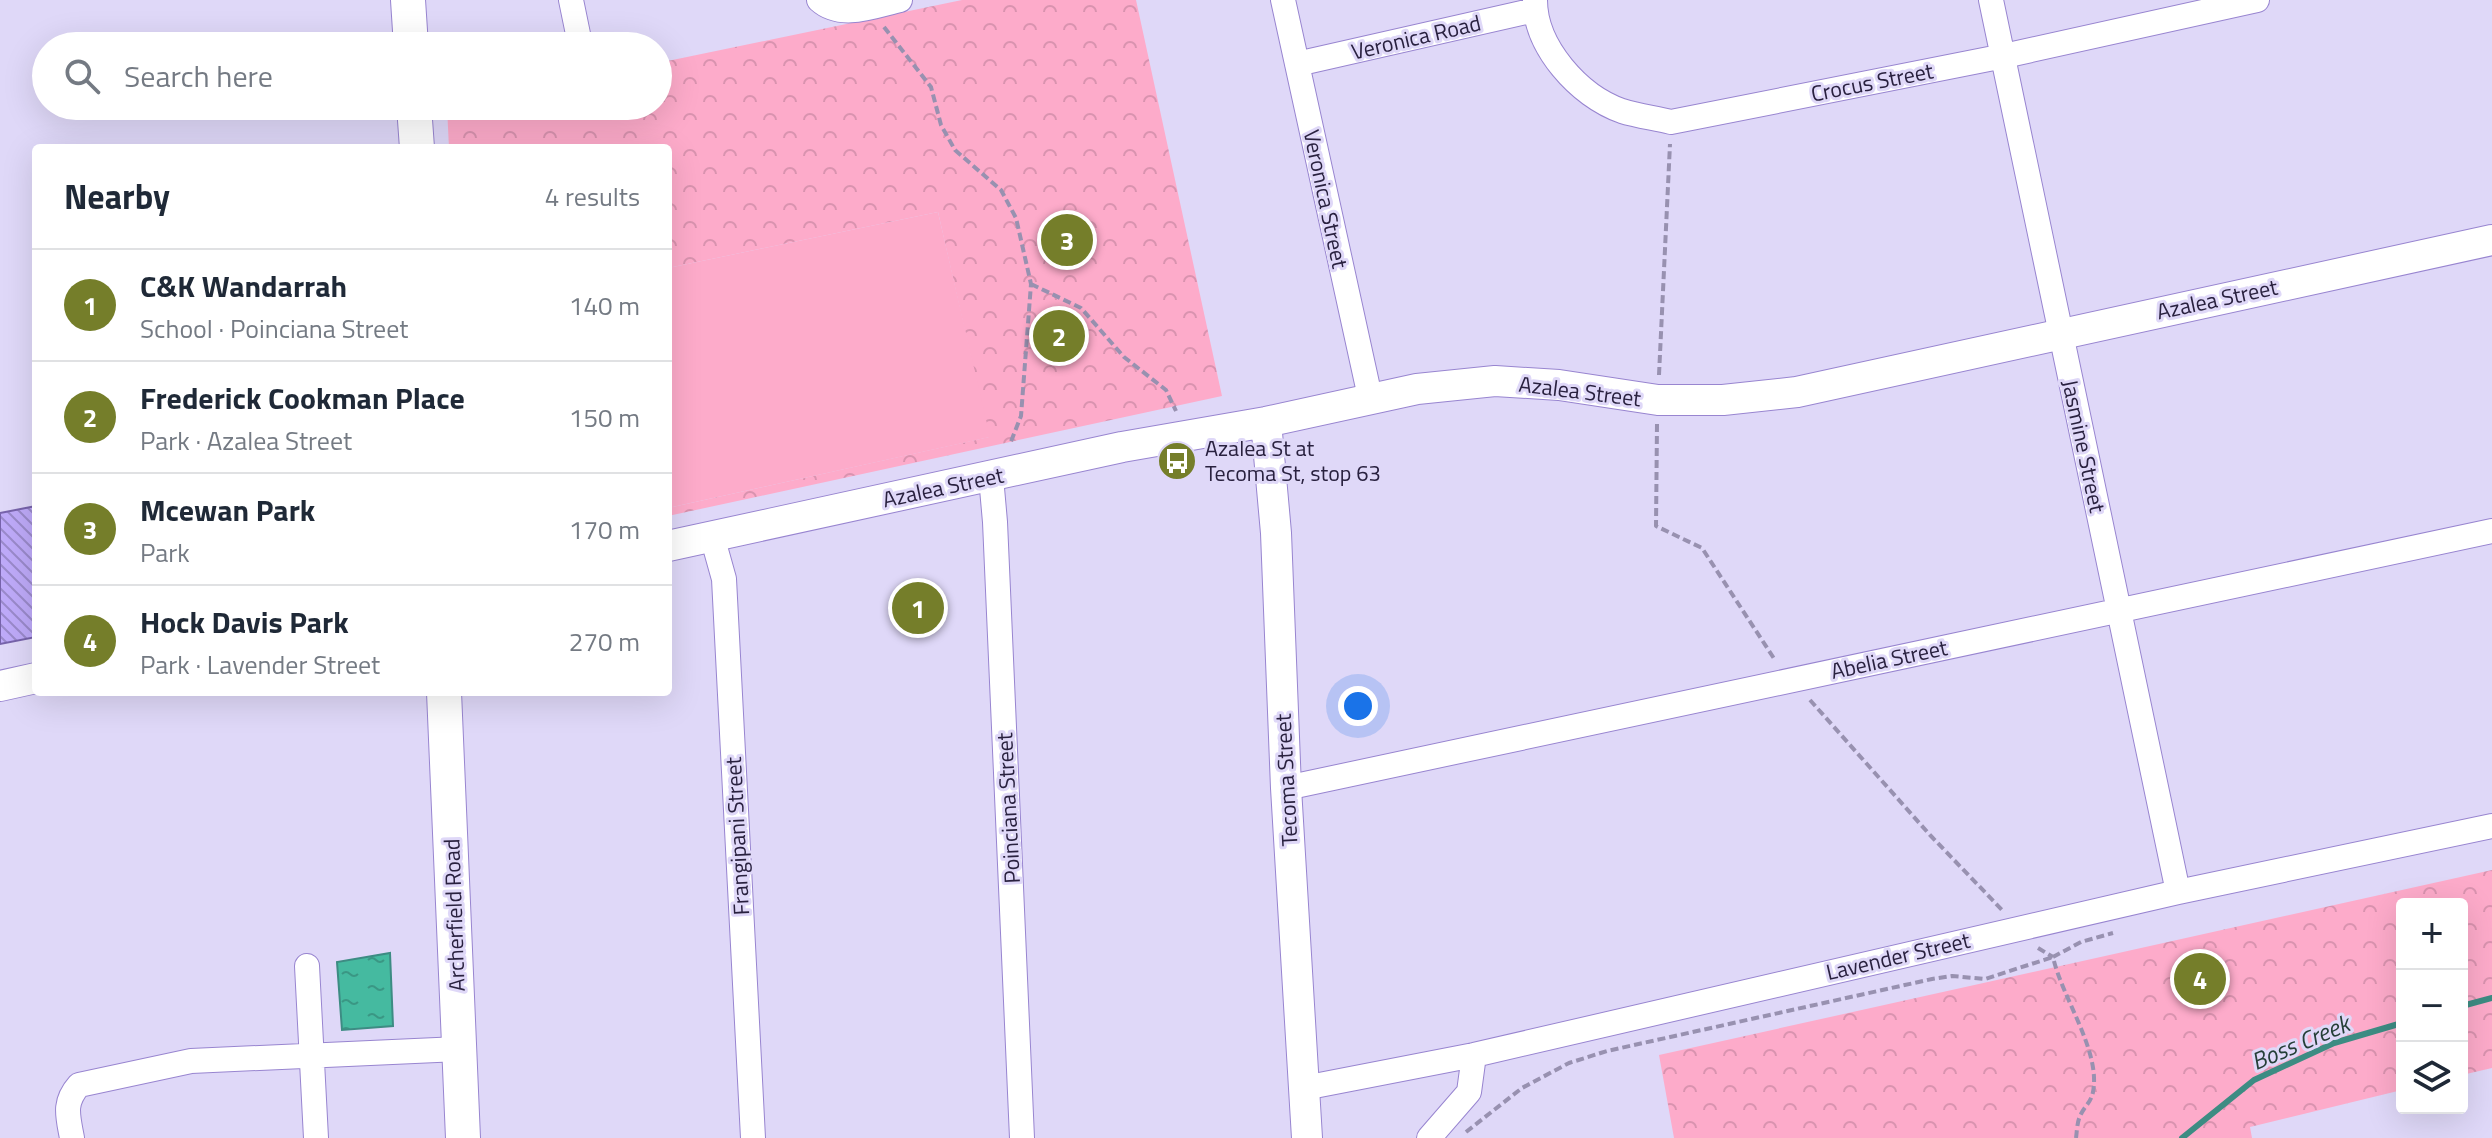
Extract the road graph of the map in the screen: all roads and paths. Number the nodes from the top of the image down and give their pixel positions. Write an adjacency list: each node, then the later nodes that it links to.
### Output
1 (408, 0): 10 (main road)
2 (571, 0): 11 (street)
3 (819, 0): 9 (street)
4 (900, 0): 9 (street)
5 (1283, 0): 13 (street, Veronica Street)
6 (1991, 0): 12 (street, Jasmine Street)
7 (2257, 0): 12 (street, Crocus Street)
8 (1535, 5): 13 (street, Veronica Road); 15 (street, Crocus Street)
9 (871, 6): 18 (path)
10 (410, 32)
11 (578, 32)
12 (2004, 56): 15 (street, Crocus Street); 19 (street, Jasmine Street)
13 (1297, 64): 20 (street, Veronica Street)
14 (415, 120): 16 (main road)
15 (1671, 122): 21 (path)
16 (417, 144)
17 (2492, 240): 19 (street, Azalea Street)
18 (1031, 284): 23 (path); 24 (path)
19 (2060, 333): 21 (street, Azalea Street); 28 (street, Jasmine Street)
20 (1370, 397): 21 (street, Azalea Street); 22 (street, Azalea Street)
21 (1658, 400): 30 (path)
22 (1266, 422): 23 (street, Azalea Street); 33 (street, Tecoma Street)
23 (1197, 433): 24 (street, Azalea Street)
24 (991, 477): 26 (street, Azalea Street); 49 (street, Poinciana Street)
25 (2492, 531): 28 (street, Abelia Street)
26 (712, 536): 27 (street, Azalea Street); 48 (street, Frangipani Street)
27 (672, 545)
28 (2120, 612): 30 (street, Abelia Street); 35 (street, Jasmine Street)
29 (32, 679): 31 (street)
30 (1792, 679): 33 (street, Abelia Street); 36 (path)
31 (0, 686)
32 (444, 696): 40 (main road, Archerfield Road)
33 (1286, 788): 43 (street, Tecoma Street)
34 (2492, 826): 35 (street, Lavender Street)
35 (2178, 892): 36 (street, Lavender Street)
36 (2011, 930): 42 (street, Lavender Street)
37 (2123, 930): 38 (path)
38 (2053, 957): 44 (path); 52 (path)
39 (307, 966): 41 (street)
40 (459, 1049): 41 (street); 47 (main road, Archerfield Road)
41 (311, 1054): 45 (street); 46 (street)
42 (1474, 1055): 43 (street, Lavender Street); 51 (street)
43 (1304, 1088): 50 (street, Tecoma Street)
44 (1460, 1137)
45 (72, 1138)
46 (316, 1138)
47 (463, 1138)
48 (753, 1138)
49 (1022, 1138)
50 (1307, 1138)
51 (1429, 1138)
52 (2076, 1138)

